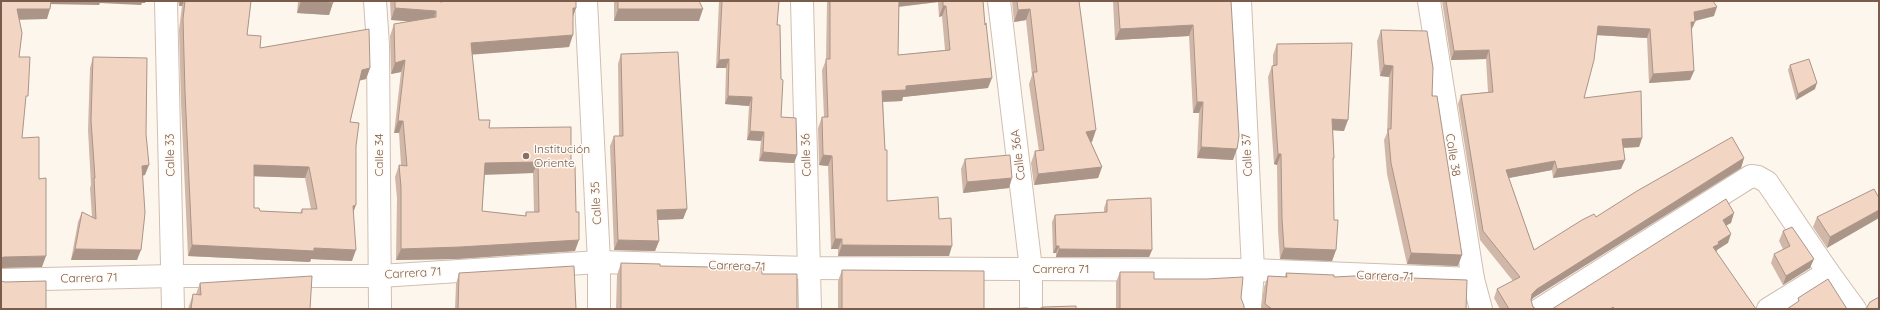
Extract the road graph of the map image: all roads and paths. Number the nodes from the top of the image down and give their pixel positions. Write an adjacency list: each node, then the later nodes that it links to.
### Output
1 (166, 1): 13 (street, Calle 33)
2 (375, 1): 14 (street, Calle 34)
3 (586, 1): 8 (street, Calle 35)
4 (802, 1): 9 (street, Calle 36)
5 (999, 1): 10 (street, Calle 36A)
6 (1240, 1): 11 (street, Calle 37)
7 (1429, 1): 15 (street, Calle 38)
8 (599, 262): 9 (street, Carrera 71); 14 (street, Carrera 71); 19 (street, Calle 35)
9 (809, 268): 10 (street, Carrera 71); 20 (street, Calle 36)
10 (1031, 269): 11 (street, Carrera 71); 21 (street, Calle 36A)
11 (1252, 270): 15 (street, Carrera 71); 22 (street, Calle 37)
12 (1828, 272): 24 (street); 25 (street); 26 (street)
13 (173, 276): 14 (street, Carrera 71); 16 (street, Carrera 71); 17 (street, Calle 33)
14 (380, 276): 18 (street, Calle 34)
15 (1473, 279): 23 (street, Calle 38)
16 (1, 280)
17 (173, 309)
18 (380, 309)
19 (599, 309)
20 (810, 309)
21 (1031, 309)
22 (1250, 309)
23 (1481, 309)
24 (1540, 309)
25 (1768, 309)
26 (1855, 309)

